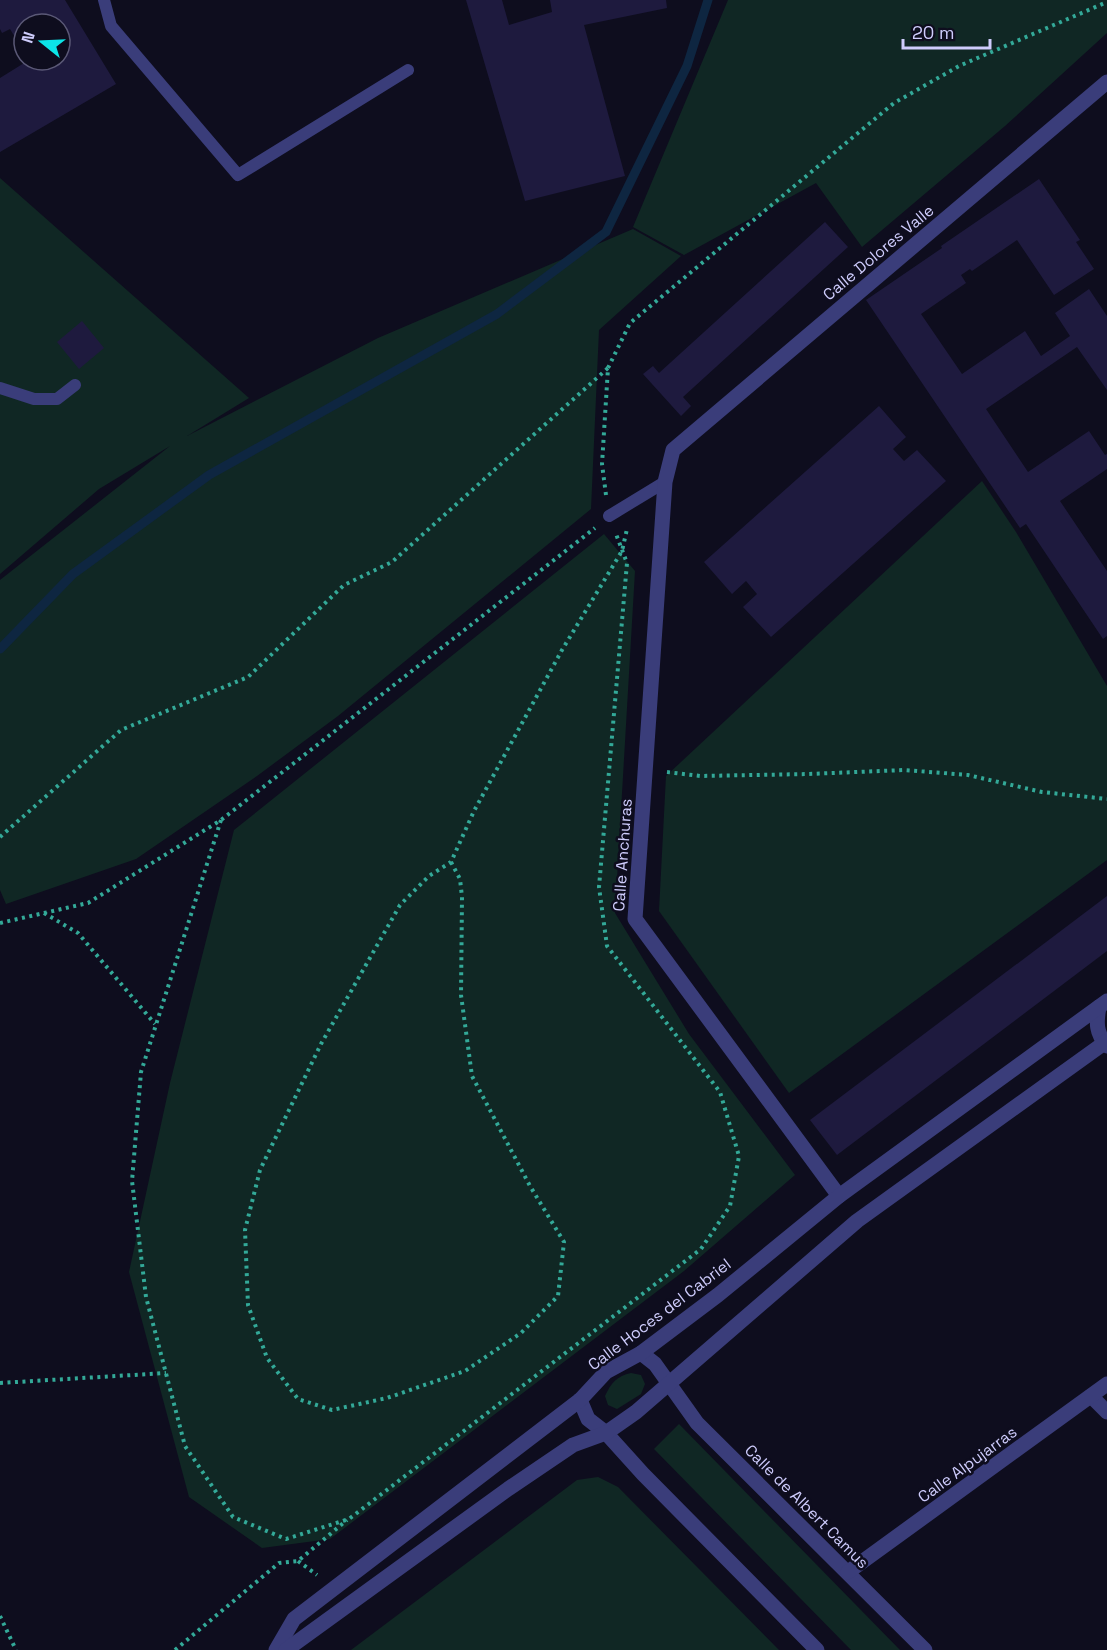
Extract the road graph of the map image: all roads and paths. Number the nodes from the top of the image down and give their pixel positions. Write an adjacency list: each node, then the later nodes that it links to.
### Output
1 (104, 0): 3 (lane)
2 (1107, 2): 5 (path)
3 (408, 70)
4 (1107, 82): 8 (street, Calle Dolores Valle)
5 (608, 368): 11 (path); 16 (path)
6 (75, 385): 7 (lane)
7 (0, 388)
8 (673, 450): 9 (street, Calle Anchuras)
9 (665, 482): 10 (lane); 23 (street, Calle Anchuras)
10 (633, 502): 11 (lane); 12 (path)
11 (609, 516): 12 (path); 15 (path)
12 (622, 550): 17 (path); 33 (path)
13 (660, 771): 14 (path)
14 (1107, 799)
15 (221, 820): 18 (path); 21 (path)
16 (0, 837)
17 (451, 862): 17 (path)
18 (44, 913): 19 (path); 21 (path)
19 (0, 923)
20 (1103, 1004): 22 (street); 23 (street, Calle Hoces del Cabriel)
21 (156, 1024): 25 (path)
22 (1106, 1043): 28 (street)
23 (839, 1196): 24 (street, Calle Hoces del Cabriel)
24 (641, 1353): 28 (street, Calle de Albert Camus); 30 (street, Calle Hoces del Cabriel)
25 (166, 1373): 26 (path); 33 (path)
26 (0, 1383)
27 (1107, 1384): 29 (street, Calle Alpujarras)
28 (668, 1385): 32 (street); 34 (street, Calle de Albert Camus)
29 (1091, 1396): 31 (street); 34 (street, Calle Alpujarras)
30 (580, 1400): 32 (street); 38 (street, Calle Hoces del Cabriel)
31 (1107, 1412)
32 (606, 1433): 39 (street); 40 (street)
33 (349, 1519): 37 (path)
34 (848, 1572): 41 (street, Calle de Albert Camus)
35 (0, 1616): 36 (path)
36 (16, 1650)
37 (175, 1650)
38 (276, 1650)
39 (286, 1650)
40 (817, 1650)
41 (925, 1650)

